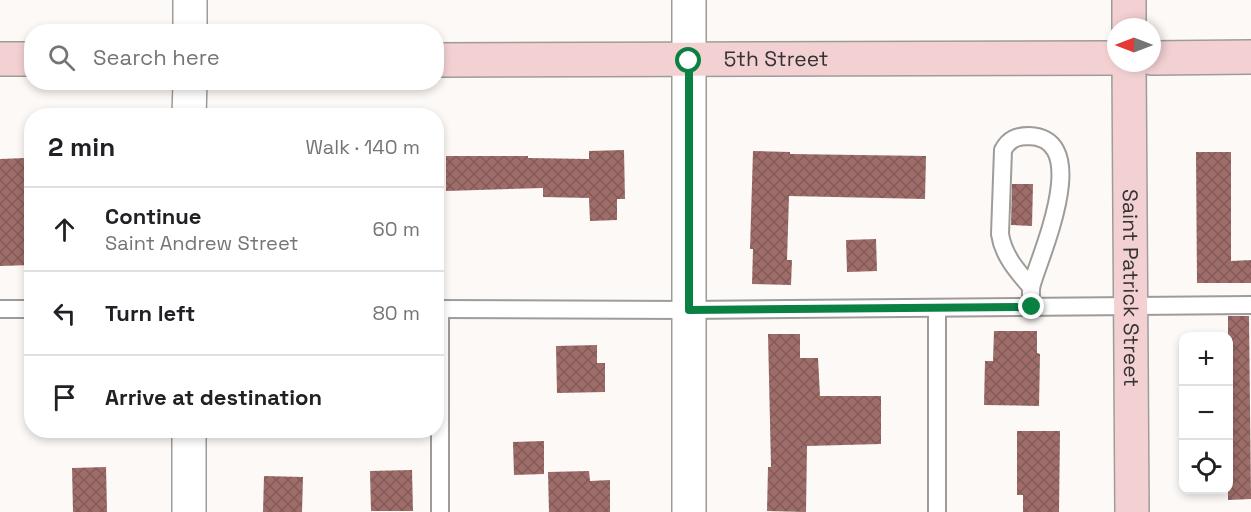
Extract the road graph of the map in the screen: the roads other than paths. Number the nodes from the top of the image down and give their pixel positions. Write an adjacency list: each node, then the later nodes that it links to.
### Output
1 (190, 0): 5 (street)
2 (689, 0): 12 (street)
3 (1129, 0): 4 (main road)
4 (1129, 18)
5 (190, 24)
6 (1251, 57): 8 (main road)
7 (1107, 58): 12 (main road, 5th Street)
8 (1161, 58)
9 (0, 59): 10 (main road)
10 (24, 59)
11 (444, 60): 12 (main road, 5th Street)
12 (689, 61): 24 (street)
13 (1129, 72): 18 (main road, Saint Patrick Street)
14 (190, 90): 15 (street)
15 (189, 108)
16 (1031, 287): 16 (lane); 19 (lane)
17 (1251, 305): 18 (lane)
18 (1131, 306): 19 (lane); 31 (main road, Saint Patrick Street)
19 (1032, 307): 20 (lane)
20 (937, 308): 24 (lane); 30 (lane)
21 (0, 309): 22 (lane)
22 (24, 309)
23 (444, 309): 24 (lane)
24 (689, 310): 29 (street)
25 (189, 438): 27 (street)
26 (439, 438): 28 (lane)
27 (189, 512)
28 (440, 512)
29 (689, 512)
30 (937, 512)
31 (1132, 512)

